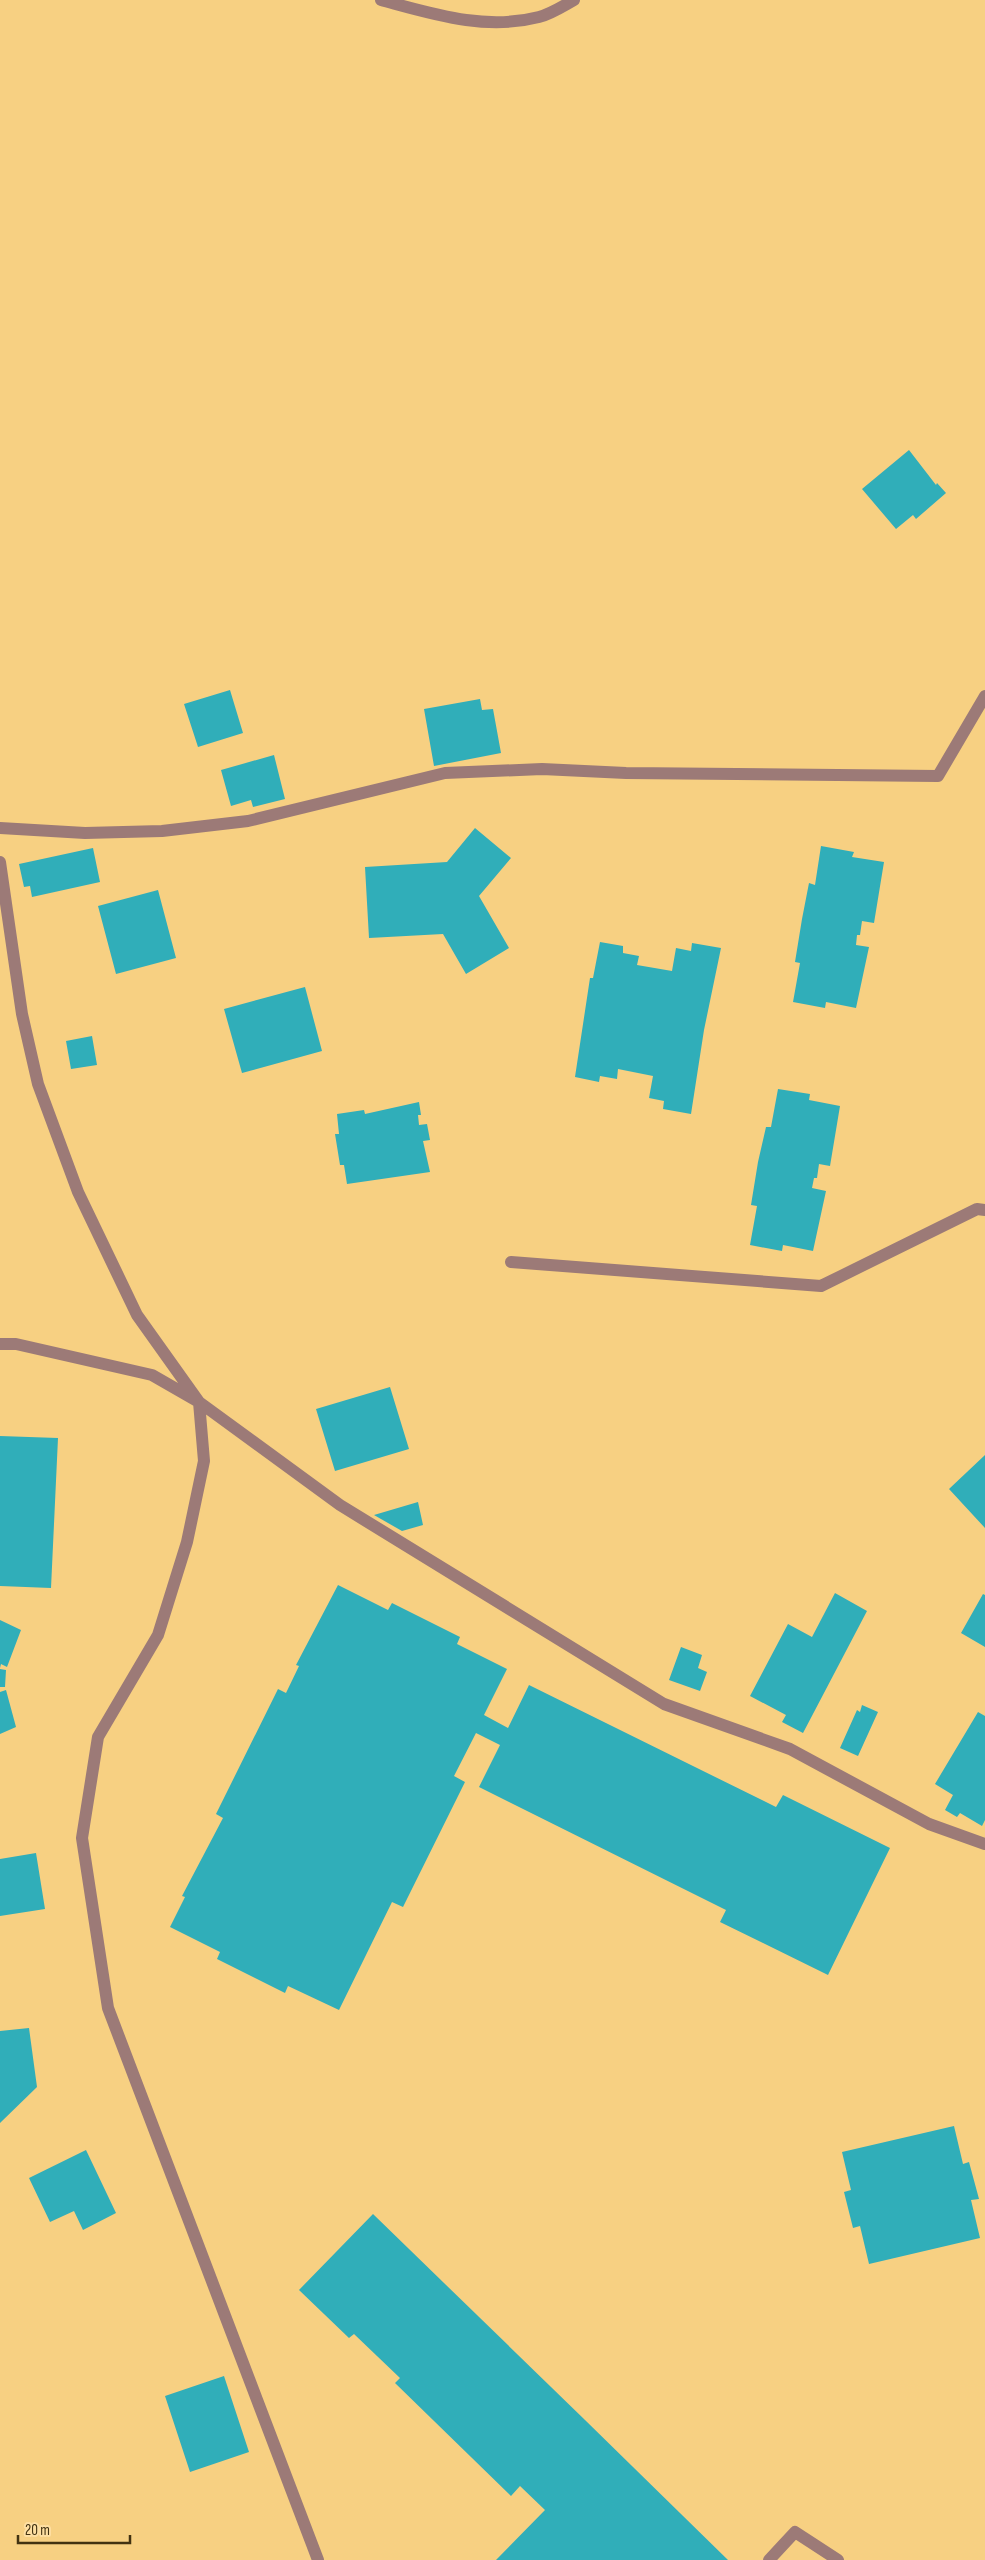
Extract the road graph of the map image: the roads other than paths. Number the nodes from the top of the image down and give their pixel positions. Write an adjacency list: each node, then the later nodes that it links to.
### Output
1 (381, 0): 2 (street)
2 (574, 0)
3 (985, 696): 4 (street)
4 (0, 828)
5 (0, 862): 9 (street)
6 (985, 1210): 7 (street)
7 (511, 1262)
8 (0, 1344): 9 (street)
9 (199, 1402): 10 (street); 11 (street)
10 (985, 1844)
11 (318, 2560)
12 (769, 2560): 13 (street)
13 (838, 2560)

